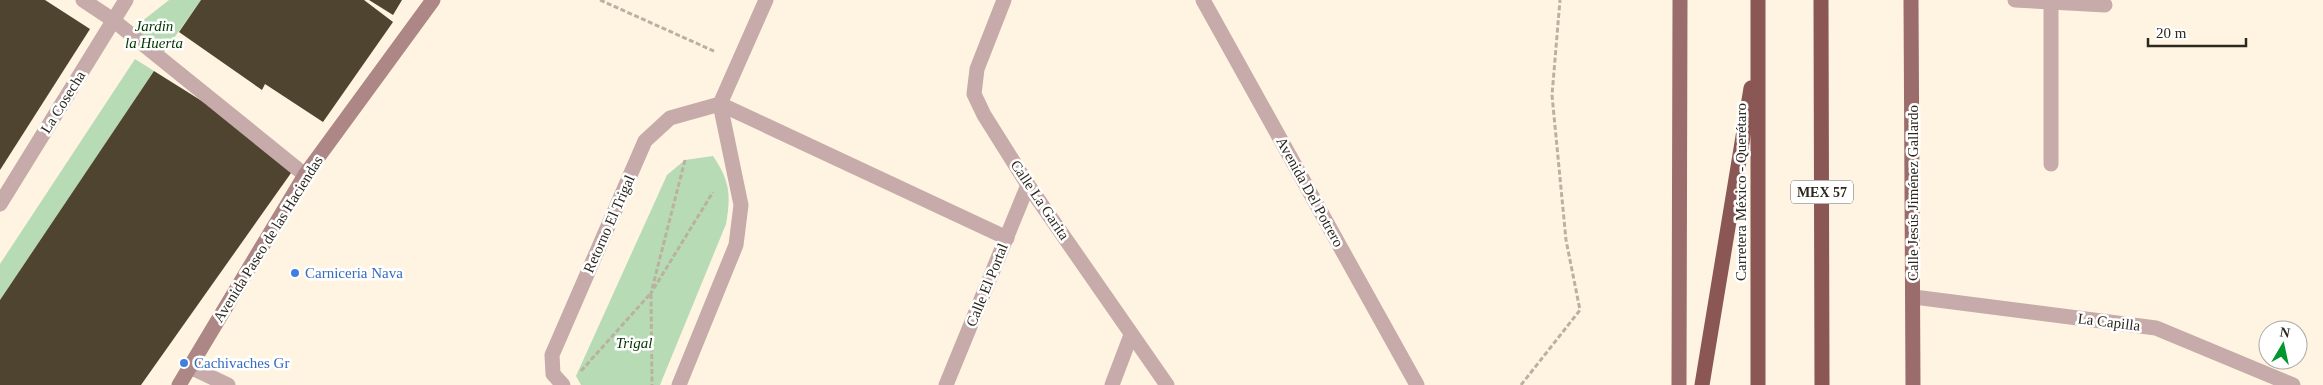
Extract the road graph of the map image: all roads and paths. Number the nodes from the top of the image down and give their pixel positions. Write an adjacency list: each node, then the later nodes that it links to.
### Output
1 (83, 0): 16 (street)
2 (126, 0): 16 (street, La Cosecha)
3 (433, 0): 22 (street, Avenida Paseo de las Haciendas)
4 (600, 0): 18 (path)
5 (766, 0): 18 (street)
6 (1004, 0): 23 (street, Calle La Garita)
7 (1203, 0): 40 (street, Avenida Del Potrero)
8 (1560, 0): 41 (path)
9 (1680, 0): 42 (main road)
10 (1758, 0): 17 (highway, Carretera México - Querétaro)
11 (1821, 0): 45 (highway, MEX 57)
12 (1912, 0): 28 (main road, Calle Jesús Jiménez Gallardo)
13 (2015, 0): 14 (street)
14 (2051, 2): 15 (street); 21 (street)
15 (2105, 5)
16 (113, 20): 22 (street); 25 (street, La Cosecha)
17 (1758, 42): 43 (highway); 44 (highway, Carretera México - Querétaro)
18 (739, 62): 19 (street)
19 (720, 104): 26 (street); 34 (street, Retorno El Trigal); 36 (street)
20 (685, 160): 27 (path)
21 (2050, 164)
22 (304, 175): 30 (street, Avenida Paseo de las Haciendas)
23 (1028, 185): 26 (street, Calle El Portal); 29 (street, Calle La Garita)
24 (715, 189): 27 (path)
25 (0, 204)
26 (1007, 238): 37 (street, Calle El Portal)
27 (651, 293): 31 (path); 35 (path)
28 (1914, 297): 46 (main road, Calle Jesús Jiménez Gallardo); 47 (street, La Capilla)
29 (1131, 335): 38 (street); 39 (street, Calle La Garita)
30 (190, 367): 32 (street, Avenida Paseo de las Haciendas); 33 (street)
31 (576, 376)
32 (178, 385)
33 (228, 385)
34 (563, 385)
35 (652, 385)
36 (679, 385)
37 (946, 385)
38 (1112, 385)
39 (1167, 385)
40 (1417, 385)
41 (1521, 385)
42 (1679, 385)
43 (1702, 385)
44 (1758, 385)
45 (1822, 385)
46 (1913, 385)
47 (2293, 385)

